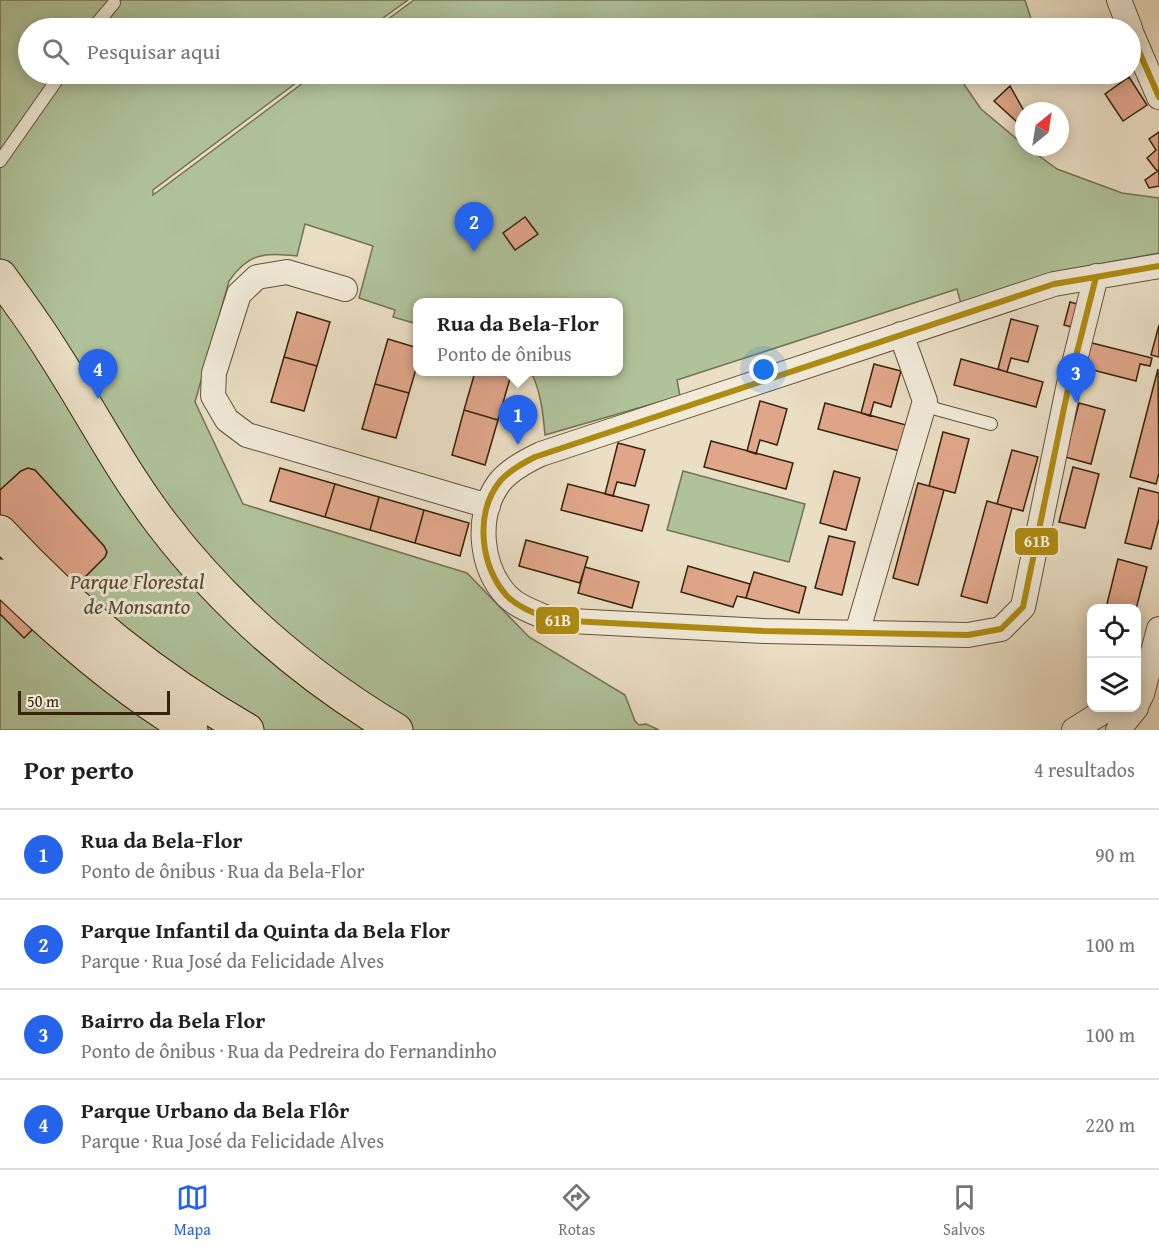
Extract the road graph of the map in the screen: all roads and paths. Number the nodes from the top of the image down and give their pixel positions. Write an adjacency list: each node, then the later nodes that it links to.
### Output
1 (1119, 0): 4 (street)
2 (117, 1): 3 (lane)
3 (102, 18)
4 (1126, 18)
5 (1141, 48): 6 (street)
6 (1152, 67): 8 (street)
7 (54, 84): 9 (lane)
8 (1159, 97)
9 (0, 161)
10 (1159, 266): 12 (street)
11 (0, 276): 26 (highway)
12 (1096, 276): 14 (street); 21 (street)
13 (345, 289): 17 (street)
14 (901, 334): 15 (street); 17 (street)
15 (925, 400): 16 (lane); 21 (street)
16 (991, 424)
17 (488, 506): 21 (street)
18 (0, 532): 25 (highway)
19 (0, 576): 24 (highway)
20 (1159, 629): 22 (street)
21 (857, 633)
22 (1142, 701): 28 (street)
23 (1103, 712): 27 (street)
24 (191, 730)
25 (248, 730)
26 (396, 730)
27 (1074, 730)
28 (1118, 730)

